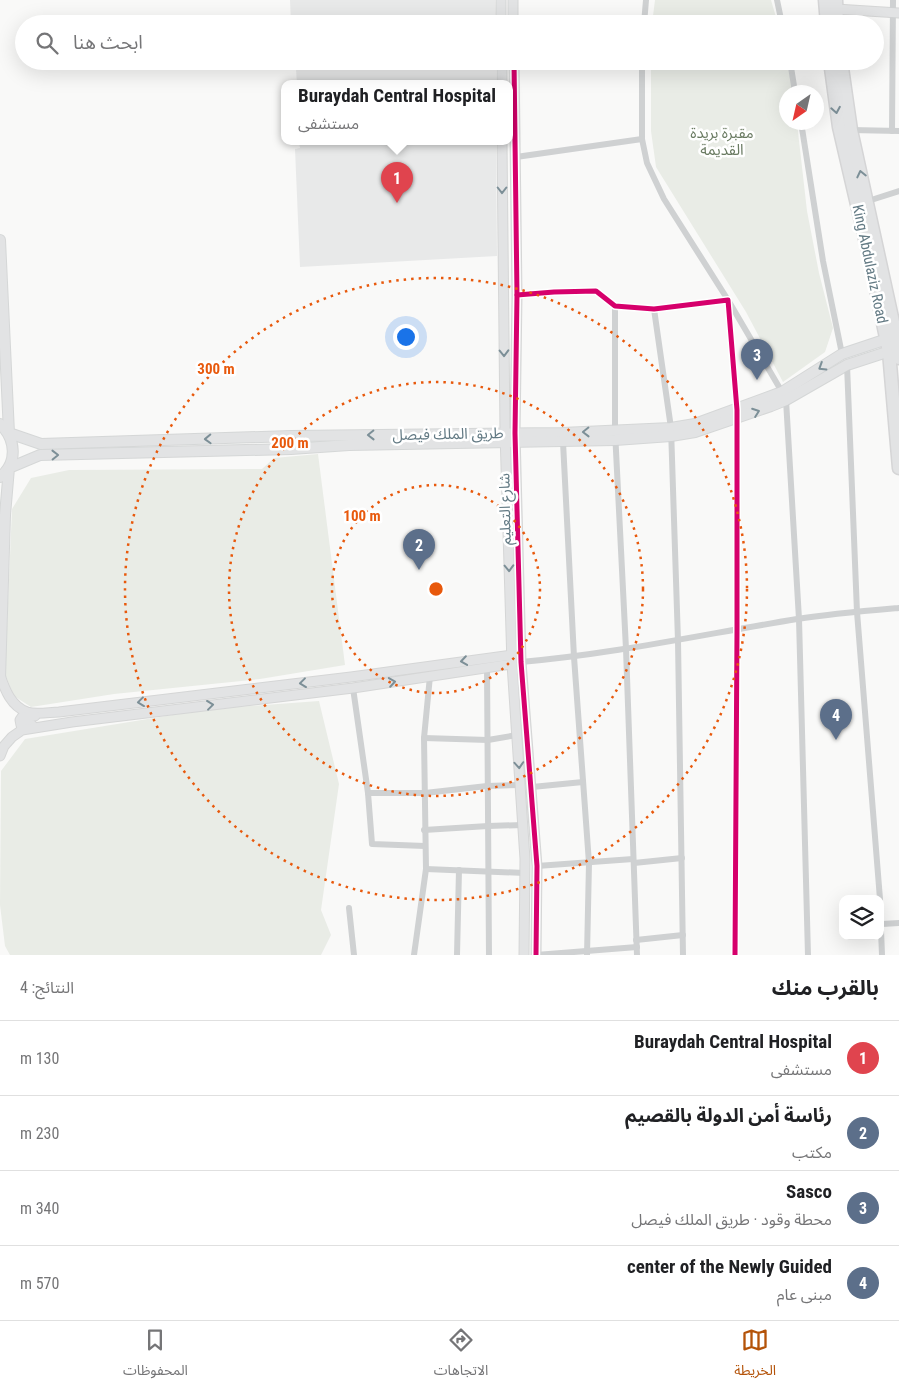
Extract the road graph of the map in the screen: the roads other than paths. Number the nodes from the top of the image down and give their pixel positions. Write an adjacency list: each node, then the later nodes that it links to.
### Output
1 (501, 0): 9 (street)
2 (513, 0): 10 (street)
3 (646, 0): 11 (street)
4 (777, 0): 12 (street)
5 (825, 0): 13 (highway)
6 (893, 0): 8 (street)
7 (836, 5): 8 (street)
8 (896, 13): 22 (street)
9 (501, 15)
10 (513, 15)
11 (645, 15)
12 (780, 15)
13 (826, 15)
14 (514, 70): 25 (street, شارع التعليم)
15 (642, 70): 23 (street)
16 (791, 70): 19 (street)
17 (831, 70): 33 (highway, King Abdulaziz Road, one-way to 33)
18 (842, 70): 21 (highway, King Abdulaziz Road)
19 (794, 85)
20 (801, 130): 34 (street)
21 (851, 130): 22 (street); 27 (highway, King Abdulaziz Road, one-way to 21)
22 (895, 131)
23 (642, 139): 25 (street); 30 (street)
24 (502, 145): 44 (street, شارع التعليم, one-way to 44)
25 (516, 157): 29 (street, شارع التعليم)
26 (899, 192): 27 (street)
27 (868, 201): 33 (highway, King Abdulaziz Road)
28 (0, 240): 36 (main road)
29 (517, 295): 31 (street); 44 (street, شارع التعليم)
30 (728, 300): 32 (street); 37 (street); 39 (street)
31 (615, 306): 32 (street); 43 (street)
32 (654, 309): 41 (street)
33 (895, 345): 34 (main road, طريق الملك فيصل); 35 (main road, طريق الملك فيصل); 47 (highway, King Abdulaziz Road)
34 (842, 354): 37 (main road, طريق الملك فيصل, one-way to 37)
35 (847, 365): 37 (main road, طريق الملك فيصل); 52 (street)
36 (6, 379): 38 (main road); 42 (main road)
37 (784, 396): 39 (main road, طريق الملك فيصل); 53 (street)
38 (0, 401)
39 (737, 414): 41 (main road, طريق الملك فيصل); 54 (street)
40 (0, 424): 42 (main road)
41 (671, 432): 43 (main road, طريق الملك فيصل); 55 (street)
42 (9, 433): 44 (main road, طريق الملك فيصل, one-way to 42); 46 (main road)
43 (615, 436): 44 (main road, طريق الملك فيصل, one-way to 44); 45 (main road, طريق الملك فيصل); 56 (street)
44 (511, 437): 45 (main road, طريق الملك فيصل); 46 (main road, طريق الملك فيصل, one-way to 44); 58 (street, شارع التعليم)
45 (563, 442): 57 (street)
46 (9, 468): 48 (main road); 50 (main road)
47 (899, 468)
48 (0, 477)
49 (0, 502): 50 (main road)
50 (5, 515): 60 (main road)
51 (899, 608): 52 (street)
52 (857, 612): 53 (street); 87 (street)
53 (799, 619): 54 (street); 104 (street)
54 (738, 630): 55 (street); 103 (street)
55 (678, 641): 56 (street); 79 (street)
56 (626, 649): 57 (street); 80 (street)
57 (574, 658): 58 (street); 69 (street)
58 (515, 660): 59 (street); 63 (street, one-way to 63); 65 (street, شارع التعليم); 72 (street, شارع التعليم)
59 (487, 667): 61 (street); 67 (street)
60 (0, 676): 63 (street)
61 (430, 676): 62 (street, one-way to 61); 66 (street)
62 (353, 688): 64 (street, one-way to 62); 73 (street)
63 (59, 712): 64 (street)
64 (72, 722): 68 (street)
65 (517, 736): 67 (street); 70 (street, شارع التعليم, one-way to 70)
66 (424, 738): 67 (street); 74 (street)
67 (488, 740): 71 (street)
68 (0, 756)
69 (583, 782): 72 (street); 81 (street)
70 (520, 785): 71 (street); 76 (street, شارع التعليم)
71 (487, 786): 74 (street); 75 (street)
72 (532, 787): 82 (street, شارع التعليم)
73 (368, 793): 74 (street); 78 (street)
74 (425, 793): 77 (street)
75 (488, 826): 76 (street); 77 (street); 85 (street)
76 (523, 826): 86 (street, شارع التعليم)
77 (424, 830): 78 (street)
78 (425, 846): 83 (street)
79 (682, 858): 80 (street); 91 (street)
80 (634, 861): 81 (street); 93 (street)
81 (589, 863): 82 (street); 94 (street)
82 (537, 866): 100 (street, شارع التعليم)
83 (426, 870): 84 (street); 96 (street)
84 (459, 870): 85 (street); 97 (street)
85 (489, 871): 86 (street); 98 (street)
86 (525, 873): 99 (street, شارع التعليم)
87 (880, 895)
88 (349, 908): 95 (street)
89 (899, 923): 90 (street)
90 (884, 924)
91 (683, 935): 93 (street); 102 (street)
92 (882, 940): 105 (street)
93 (636, 944): 94 (street); 101 (street)
94 (587, 953): 100 (street)
95 (354, 955)
96 (414, 955)
97 (457, 955)
98 (489, 955)
99 (524, 955)
100 (536, 955)
101 (637, 955)
102 (683, 955)
103 (735, 955)
104 (808, 955)
105 (882, 955)

